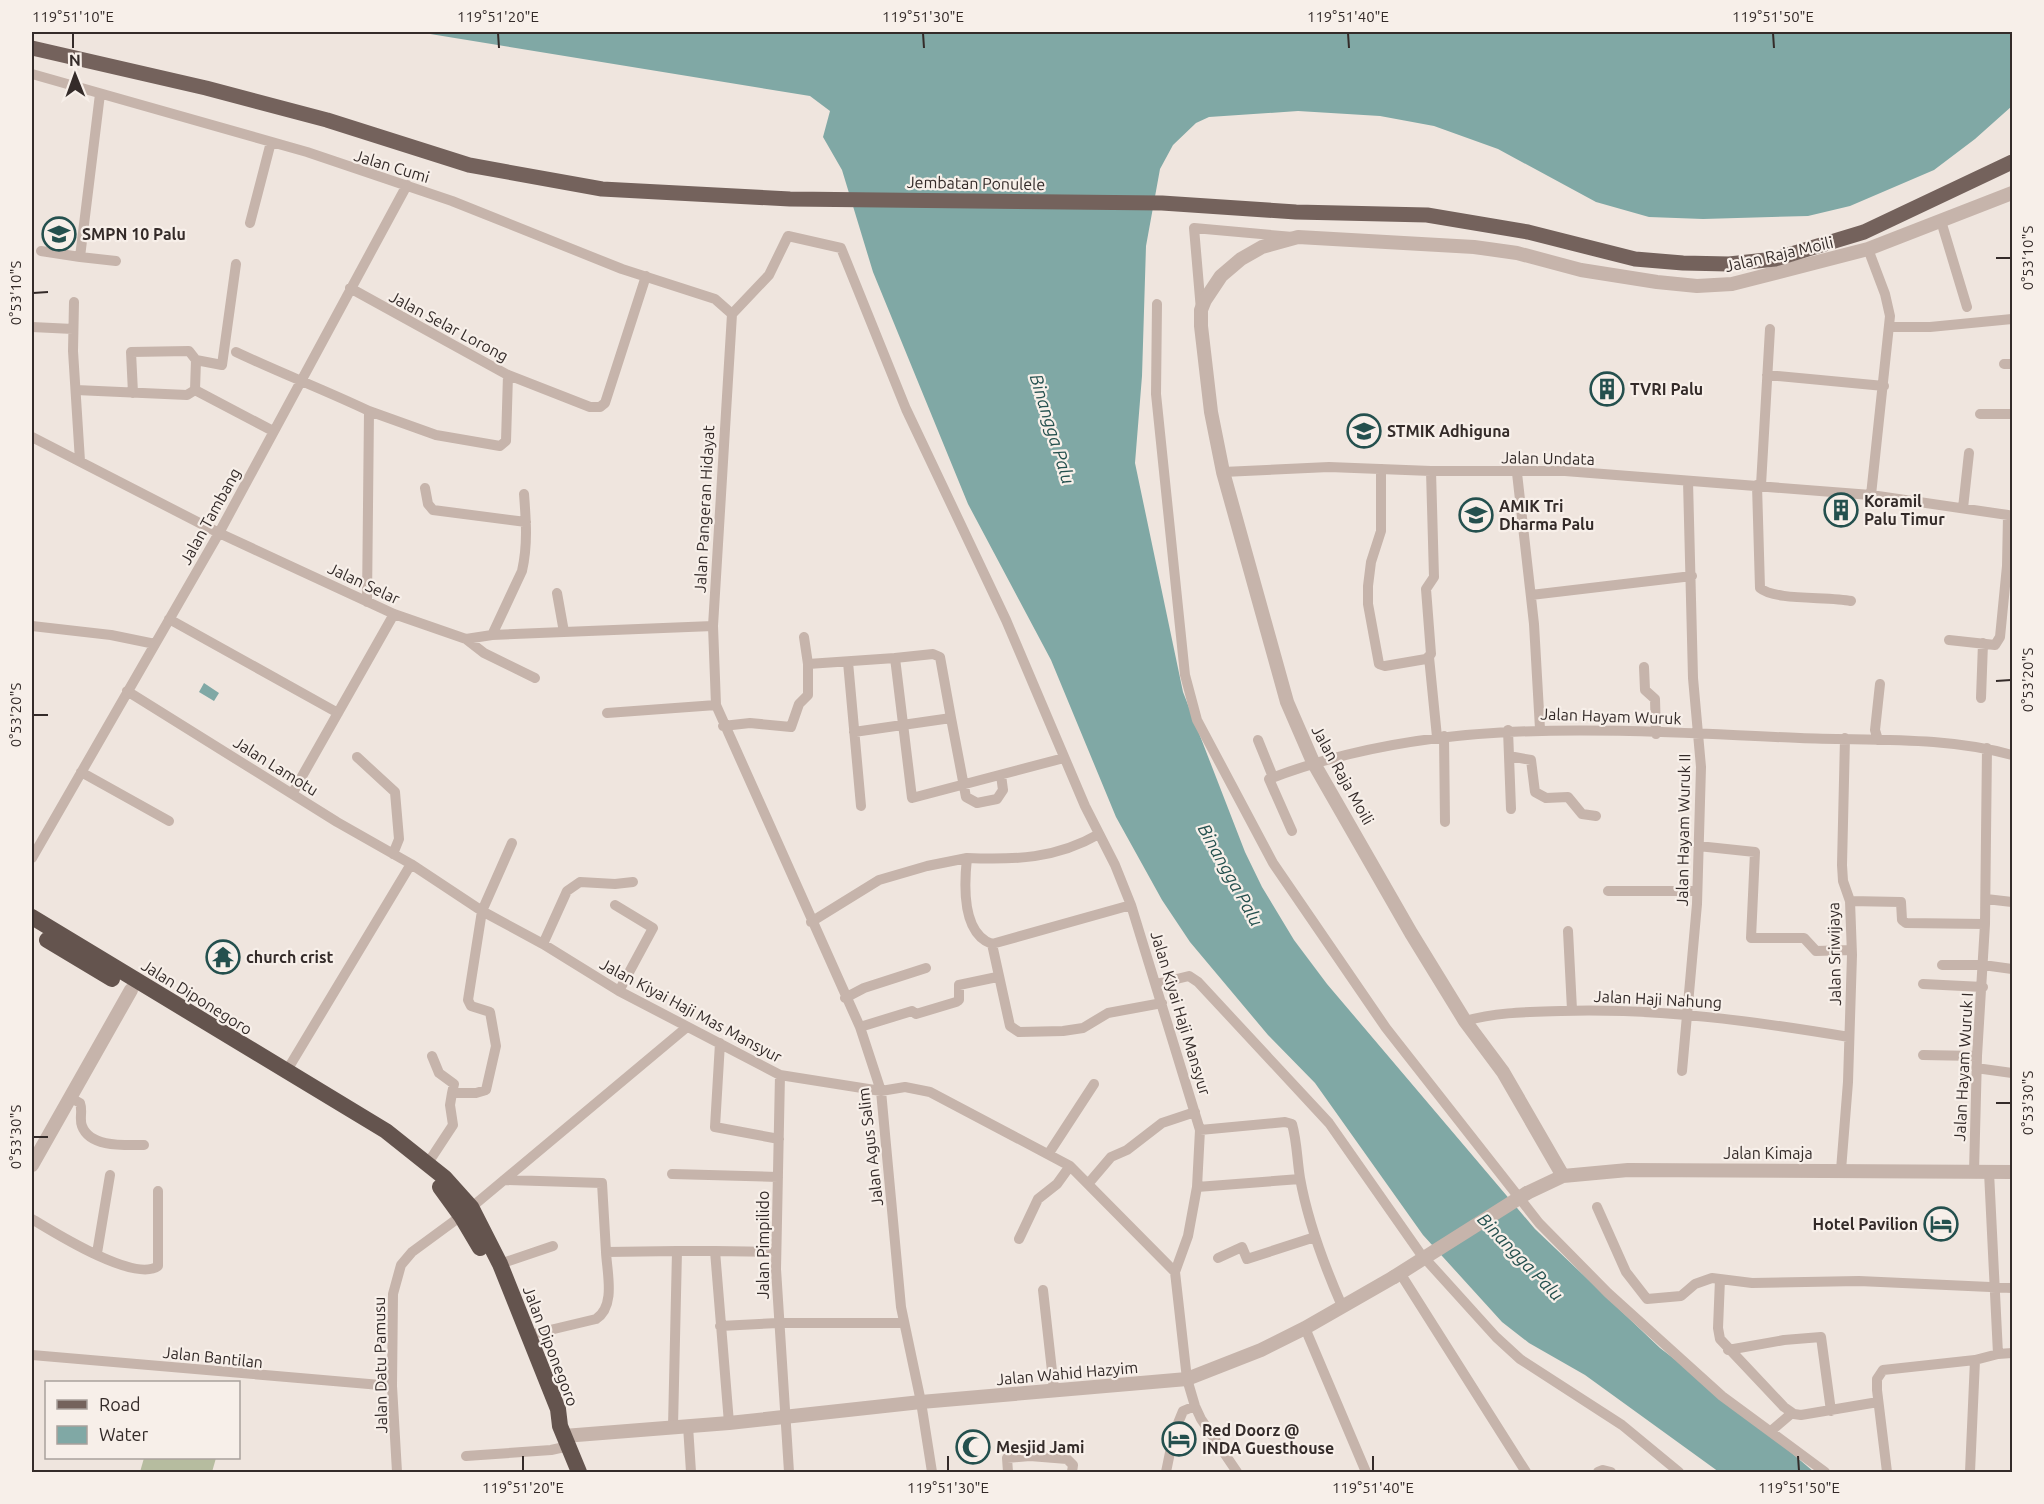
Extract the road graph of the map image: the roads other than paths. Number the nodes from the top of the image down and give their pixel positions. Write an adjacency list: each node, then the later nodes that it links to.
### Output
1 (32, 48): 5 (main road, Jembatan Ponulele)
2 (32, 74): 3 (street, Jalan Cumi)
3 (100, 94): 4 (street, Jalan Cumi); 13 (street)
4 (271, 142): 6 (street, Jalan Cumi); 9 (street)
5 (2013, 162)
6 (407, 185): 16 (street, Jalan Cumi); 17 (street, Jalan Tambang)
7 (2013, 193): 8 (street, Jalan Raja Moili)
8 (1941, 221): 11 (street, Jalan Raja Moili); 20 (street)
9 (250, 224)
10 (1298, 237): 11 (street, Jalan Raja Moili); 21 (street, Jalan Raja Moili); 21 (street)
11 (1868, 249): 25 (street)
12 (41, 251): 13 (street)
13 (80, 257): 14 (street)
14 (116, 261)
15 (236, 264): 29 (street)
16 (646, 276): 22 (street, Jalan Cumi); 30 (street)
17 (350, 288): 30 (street, Jalan Selar Lorong); 32 (street, Jalan Tambang)
18 (74, 302): 26 (street)
19 (1157, 304): 234 (street)
20 (1967, 308)
21 (1201, 310): 46 (street, Jalan Raja Moili)
22 (732, 314): 66 (street, Jalan Pangeran Hidayat); 102 (street, Jalan Kiyai Haji Mansyur)
23 (2013, 319): 25 (street)
24 (32, 327): 26 (street)
25 (1890, 327): 33 (street)
26 (73, 329): 34 (street)
27 (1770, 329): 31 (street)
28 (236, 352): 32 (street, Jalan Selar Lorong)
29 (196, 360): 35 (street); 36 (street)
30 (507, 375): 37 (street, Jalan Selar Lorong)
31 (1767, 375): 33 (street); 49 (street)
32 (302, 379): 37 (street, Jalan Selar Lorong); 40 (street, Jalan Tambang)
33 (1884, 386): 52 (street)
34 (76, 390): 36 (street); 43 (street)
35 (195, 390): 36 (street); 40 (street)
36 (133, 393)
37 (369, 411): 62 (street)
38 (1980, 414): 39 (street)
39 (2013, 414)
40 (273, 430): 56 (street, Jalan Tambang)
41 (32, 437): 43 (street, Jalan Selar)
42 (1970, 453): 53 (street)
43 (80, 461): 56 (street, Jalan Selar)
44 (1381, 469): 45 (street, Jalan Undata); 46 (street, Jalan Undata); 74 (street)
45 (1431, 471): 47 (street, Jalan Undata); 74 (street)
46 (1223, 472): 103 (street, Jalan Raja Moili)
47 (1517, 472): 48 (street, Jalan Undata); 60 (street)
48 (1688, 481): 49 (street, Jalan Undata); 58 (street, Jalan Hayam Wuruk II)
49 (1759, 485): 52 (street, Jalan Undata); 61 (street)
50 (426, 488): 55 (street)
51 (524, 494): 55 (street)
52 (1871, 495): 53 (street, Jalan Undata)
53 (1963, 508): 54 (street, Jalan Undata)
54 (2010, 515): 57 (street, Jalan Undata)
55 (526, 522): 68 (street)
56 (219, 533): 62 (street, Jalan Selar); 64 (street, Jalan Tambang)
57 (2010, 567): 73 (street, Jalan Undata)
58 (1692, 576): 60 (street); 93 (street, Jalan Hayam Wuruk II)
59 (557, 593): 67 (street)
60 (1531, 595): 89 (street)
61 (1851, 601)
62 (367, 602): 63 (street, Jalan Selar)
63 (394, 615): 70 (street, Jalan Selar); 84 (street)
64 (169, 620): 72 (street, Jalan Tambang); 84 (street)
65 (32, 626): 72 (street)
66 (712, 626): 67 (street, Jalan Selar); 83 (street, Jalan Pangeran Hidayat)
67 (564, 632): 68 (street, Jalan Selar)
68 (492, 635): 70 (street, Jalan Selar)
69 (804, 638): 77 (street)
70 (466, 639): 79 (street)
71 (1949, 640): 73 (street)
72 (155, 644): 81 (street, Jalan Tambang)
73 (1983, 644): 82 (street)
74 (1429, 657): 94 (street)
75 (895, 658): 76 (street); 86 (street); 87 (street)
76 (848, 662): 77 (street); 91 (street)
77 (808, 664): 88 (street)
78 (1644, 667): 92 (street)
79 (535, 678)
80 (1880, 684): 97 (street)
81 (127, 691): 104 (street, Jalan Tambang); 108 (street, Jalan Lamotu)
82 (1981, 698)
83 (716, 705): 85 (street); 88 (street, Jalan Agus Salim)
84 (338, 713): 108 (street)
85 (607, 713)
86 (951, 718): 87 (street); 107 (street)
87 (902, 725): 91 (street); 107 (street)
88 (723, 726): 132 (street, Jalan Agus Salim)
89 (1540, 729): 90 (street, Jalan Hayam Wuruk); 92 (street, Jalan Hayam Wuruk)
90 (1509, 730): 94 (street, Jalan Hayam Wuruk); 100 (street)
91 (854, 732): 109 (street)
92 (1656, 734): 93 (street, Jalan Hayam Wuruk)
93 (1698, 734): 95 (street, Jalan Hayam Wuruk); 117 (street, Jalan Hayam Wuruk II)
94 (1441, 736): 103 (street, Jalan Hayam Wuruk); 113 (street)
95 (1845, 738): 97 (street, Jalan Hayam Wuruk); 126 (street, Jalan Sriwijaya)
96 (1258, 740): 106 (street)
97 (1878, 740): 98 (street, Jalan Hayam Wuruk)
98 (1987, 748): 99 (street, Jalan Hayam Wuruk); 125 (street, Jalan Hayam Wuruk I)
99 (2013, 755)
100 (1509, 756): 110 (street); 111 (street)
101 (357, 757): 119 (street)
102 (1064, 758): 105 (street); 115 (street, Jalan Kiyai Haji Mansyur)
103 (1313, 762): 106 (street, Jalan Hayam Wuruk); 153 (street, Jalan Raja Moili)
104 (81, 772): 112 (street); 118 (street, Jalan Tambang)
105 (1001, 775): 107 (street); 107 (street)
106 (1273, 777): 114 (street)
107 (962, 786)
108 (292, 794): 119 (street, Jalan Lamotu)
109 (861, 806)
110 (1511, 809)
111 (1596, 816)
112 (169, 821)
113 (1445, 822)
114 (1292, 831)
115 (1099, 834): 120 (street); 129 (street, Jalan Kiyai Haji Mansyur)
116 (512, 843): 130 (street)
117 (1698, 846): 124 (street, Jalan Hayam Wuruk II); 138 (street)
118 (33, 854)
119 (393, 854): 121 (street, Jalan Lamotu)
120 (967, 858): 132 (street); 137 (street)
121 (411, 864): 130 (street, Jalan Kiyai Haji Mas Mansyur); 163 (street)
122 (633, 882): 136 (street)
123 (1608, 891): 124 (street)
124 (1697, 891): 152 (street, Jalan Hayam Wuruk II)
125 (1986, 899): 127 (street); 133 (street, Jalan Hayam Wuruk I)
126 (1850, 901): 133 (street); 138 (street, Jalan Sriwijaya)
127 (2013, 902)
128 (615, 905): 148 (street)
129 (1131, 905): 137 (street); 144 (street, Jalan Kiyai Haji Mansyur)
130 (482, 911): 136 (street, Jalan Kiyai Haji Mas Mansyur); 168 (street)
131 (32, 917): 163 (highway, Jalan Diponegoro)
132 (811, 922): 149 (street, Jalan Agus Salim)
133 (1985, 924): 140 (street, Jalan Hayam Wuruk I)
134 (32, 930): 147 (highway, Jalan Diponegoro)
135 (1568, 931): 151 (street)
136 (543, 944): 148 (street, Jalan Kiyai Haji Mas Mansyur)
137 (992, 944): 143 (street)
138 (1851, 950): 156 (street, Jalan Sriwijaya)
139 (1942, 965): 140 (street)
140 (1983, 965): 142 (street); 146 (street, Jalan Hayam Wuruk I)
141 (926, 968): 149 (street)
142 (2013, 969)
143 (997, 976): 150 (street); 155 (street)
144 (1156, 984): 150 (street, Jalan Kiyai Haji Mansyur); 250 (street)
145 (1923, 984): 146 (street)
146 (1983, 987): 160 (street, Jalan Hayam Wuruk I)
147 (131, 990): 169 (street); 193 (highway, Jalan Diponegoro)
148 (619, 991): 154 (street, Jalan Kiyai Haji Mas Mansyur)
149 (845, 998): 155 (street, Jalan Agus Salim)
150 (1162, 1003): 170 (street, Jalan Kiyai Haji Mansyur)
151 (1572, 1010): 152 (street, Jalan Haji Nahung); 153 (street, Jalan Haji Nahung)
152 (1686, 1013): 156 (street, Jalan Haji Nahung); 162 (street, Jalan Hayam Wuruk II)
153 (1465, 1021): 184 (street, Jalan Raja Moili)
154 (687, 1027): 157 (street, Jalan Kiyai Haji Mas Mansyur); 187 (street, Jalan Datu Pamusu)
155 (860, 1027): 167 (street, Jalan Agus Salim)
156 (1849, 1037): 178 (street, Jalan Sriwijaya)
157 (720, 1043): 165 (street, Jalan Kiyai Haji Mas Mansyur); 172 (street)
158 (1923, 1055): 160 (street)
159 (432, 1056): 168 (street)
160 (1977, 1056): 161 (street, Jalan Hayam Wuruk I)
161 (1976, 1068): 164 (street); 179 (street, Jalan Hayam Wuruk I)
162 (1682, 1071)
163 (286, 1072): 175 (highway, Jalan Diponegoro)
164 (2013, 1073)
165 (780, 1075): 167 (street, Jalan Kiyai Haji Mas Mansyur); 172 (street, Jalan Pimpilido)
166 (1095, 1084): 174 (street)
167 (881, 1091): 174 (street, Jalan Kiyai Haji Mas Mansyur); 213 (street, Jalan Agus Salim)
168 (452, 1093): 175 (street)
169 (70, 1098): 173 (street); 176 (street)
170 (1196, 1112): 171 (street, Jalan Kiyai Haji Mansyur); 188 (street)
171 (1200, 1131): 186 (street); 189 (street, Jalan Kiyai Haji Mansyur)
172 (779, 1139): 185 (street, Jalan Pimpilido)
173 (144, 1145)
174 (1052, 1155): 177 (street, Jalan Kiyai Haji Mas Mansyur)
175 (428, 1163): 193 (highway, Jalan Diponegoro)
176 (32, 1164)
177 (1069, 1166): 188 (street, Jalan Kiyai Haji Mas Mansyur); 196 (street)
178 (1841, 1170): 179 (street, Jalan Kimaja); 184 (street, Jalan Kimaja)
179 (1974, 1172): 180 (street, Jalan Kimaja)
180 (1989, 1172): 181 (street, Jalan Kimaja); 208 (street)
181 (2013, 1172)
182 (672, 1174): 185 (street)
183 (110, 1175): 202 (street)
184 (1563, 1176): 191 (street, Jalan Kimaja)
185 (778, 1177): 201 (street, Jalan Pimpilido)
186 (1300, 1179): 189 (street); 195 (street)
187 (504, 1180): 193 (street, Jalan Datu Pamusu); 200 (street)
188 (1088, 1184): 205 (street, Jalan Kiyai Haji Mas Mansyur)
189 (1197, 1187): 205 (street, Jalan Kiyai Haji Mansyur)
190 (158, 1191): 202 (street)
191 (1527, 1193): 206 (street, Jalan Wahid Hazyim, bridge)
192 (1598, 1207): 207 (street)
193 (466, 1211): 204 (highway, Jalan Diponegoro); 223 (street, Jalan Datu Pamusu); 235 (highway, Jalan Diponegoro)
194 (32, 1219): 202 (street)
195 (1315, 1237): 203 (street); 211 (street)
196 (1019, 1239)
197 (553, 1246): 204 (street)
198 (677, 1251): 199 (street); 200 (street); 233 (street)
199 (715, 1251): 201 (street); 214 (street)
200 (606, 1252): 216 (street)
201 (776, 1252): 212 (street, Jalan Pimpilido)
202 (98, 1253)
203 (1218, 1258)
204 (500, 1264): 216 (highway, Jalan Diponegoro)
205 (1175, 1272): 222 (street)
206 (1397, 1275): 211 (street, Jalan Wahid Hazyim); 247 (street)
207 (1720, 1279): 208 (street); 217 (street)
208 (1994, 1288): 209 (street); 219 (street)
209 (2013, 1288)
210 (1043, 1290): 224 (street)
211 (1342, 1306): 215 (street, Jalan Wahid Hazyim)
212 (778, 1323): 213 (street); 214 (street); 230 (street, Jalan Pimpilido)
213 (904, 1323): 225 (street, Jalan Agus Salim)
214 (720, 1326): 231 (street)
215 (1305, 1328): 222 (street, Jalan Wahid Hazyim); 246 (street)
216 (529, 1335): 235 (highway, Jalan Diponegoro)
217 (1728, 1350): 228 (street); 229 (street)
218 (2013, 1353): 219 (street)
219 (1998, 1354): 221 (street)
220 (32, 1355): 223 (street, Jalan Bantilan)
221 (1975, 1360): 226 (street); 253 (street)
222 (1187, 1379): 224 (street, Jalan Wahid Hazyim); 227 (street)
223 (392, 1386): 237 (street, Jalan Datu Pamusu)
224 (1054, 1389): 225 (street, Jalan Wahid Hazyim)
225 (921, 1402): 230 (street, Jalan Wahid Hazyim); 241 (street, Jalan Agus Salim)
226 (1878, 1402): 228 (street); 252 (street)
227 (1195, 1406): 244 (street); 245 (street)
228 (1831, 1411): 229 (street)
229 (1792, 1413): 234 (street)
230 (784, 1416): 231 (street, Jalan Wahid Hazyim); 240 (street, Jalan Pimpilido)
231 (729, 1423): 232 (street, Jalan Wahid Hazyim)
232 (688, 1426): 233 (street, Jalan Wahid Hazyim); 239 (street)
233 (673, 1427): 235 (street, Jalan Wahid Hazyim)
234 (1771, 1431): 251 (street)
235 (565, 1436): 236 (street); 238 (highway)
236 (466, 1456)
237 (397, 1473)
238 (579, 1473)
239 (692, 1473)
240 (789, 1473)
241 (932, 1473)
242 (1008, 1473): 243 (street)
243 (1072, 1473)
244 (1166, 1473)
245 (1237, 1473)
246 (1366, 1473)
247 (1526, 1473)
248 (1598, 1473): 249 (street)
249 (1611, 1473)
250 (1679, 1473)
251 (1825, 1473)
252 (1887, 1473)
253 (1970, 1473)

